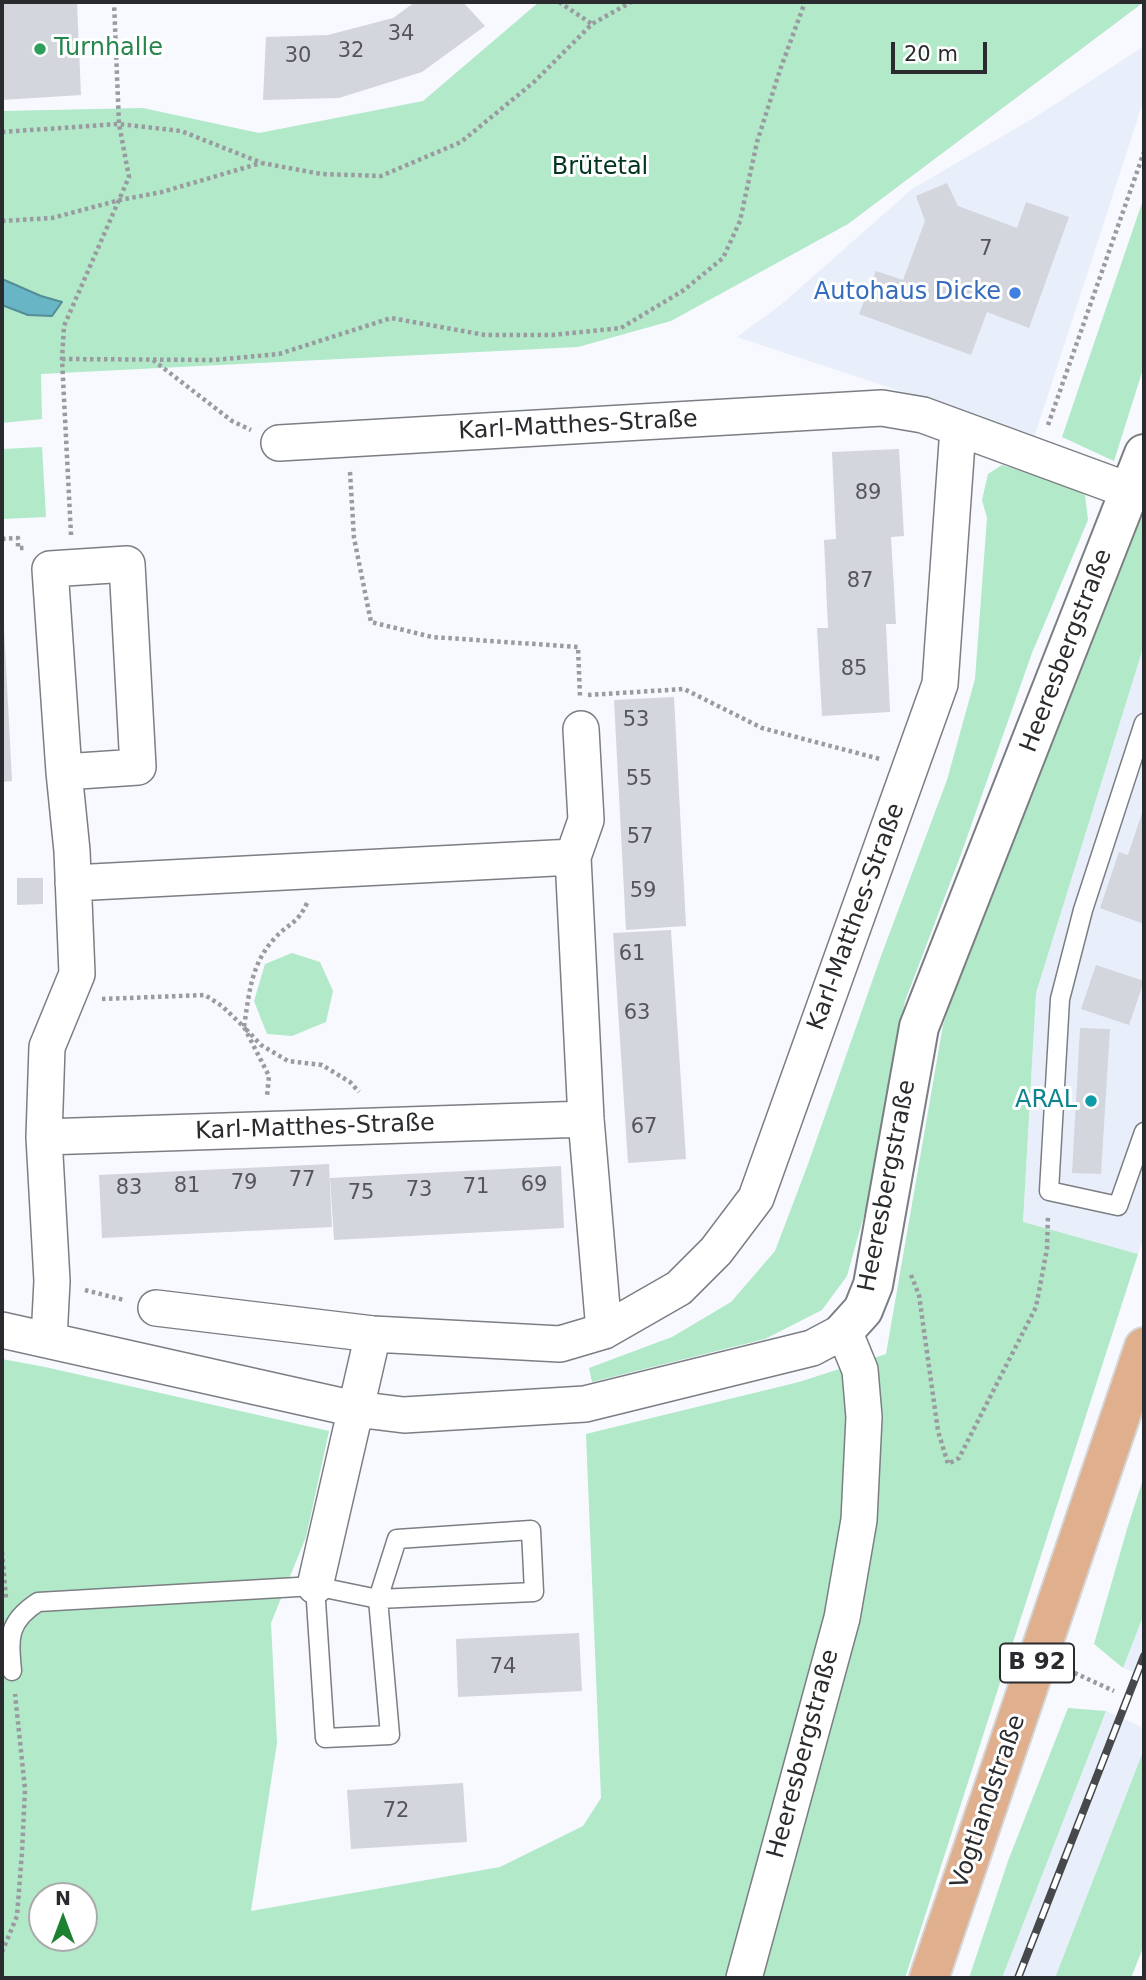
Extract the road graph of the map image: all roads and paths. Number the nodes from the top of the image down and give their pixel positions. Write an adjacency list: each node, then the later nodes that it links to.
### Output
1 (114, 2): 6 (path)
2 (559, 2): 5 (path)
3 (631, 2): 5 (path)
4 (805, 2): 13 (path)
5 (592, 24): 9 (path)
6 (119, 124): 7 (path); 9 (path); 10 (path)
7 (2, 132)
8 (1144, 152): 18 (path)
9 (262, 163): 10 (path)
10 (120, 200): 11 (path); 12 (path)
11 (2, 221)
12 (62, 359): 13 (path); 20 (path)
13 (152, 360): 16 (path)
14 (958, 428): 15 (street, Karl-Matthes-Straße); 18 (street, Karl-Matthes-Straße); 23 (street, Karl-Matthes-Straße)
15 (349, 440): 16 (street, Karl-Matthes-Straße); 21 (path)
16 (279, 443)
17 (1144, 454): 19 (street, Heeresbergstraße)
18 (1037, 457): 19 (street, Karl-Matthes-Straße)
19 (1130, 491): 36 (street, Heeresbergstraße)
20 (51, 569): 24 (street); 24 (street)
21 (580, 712): 23 (path); 25 (street)
22 (1144, 723): 35 (lane)
23 (910, 768): 40 (street, Karl-Matthes-Straße)
24 (64, 772): 27 (street)
25 (573, 858): 26 (street); 30 (street)
26 (313, 871): 27 (street); 29 (path)
27 (73, 883): 28 (street)
28 (66, 1000): 29 (path); 34 (street)
29 (244, 1027): 31 (path); 32 (path)
30 (586, 1119): 31 (street, Karl-Matthes-Straße); 40 (street)
31 (389, 1126): 32 (street, Karl-Matthes-Straße)
32 (248, 1131): 34 (street, Karl-Matthes-Straße)
33 (1144, 1132): 35 (lane)
34 (44, 1137): 37 (street)
35 (1049, 1191): 36 (path)
36 (877, 1254): 41 (street, Heeresbergstraße)
37 (52, 1281): 38 (path); 43 (street)
38 (156, 1308): 42 (street, Karl-Matthes-Straße)
39 (2, 1330): 43 (street)
40 (604, 1331): 42 (street, Karl-Matthes-Straße)
41 (844, 1331): 45 (street); 54 (street, Heeresbergstraße)
42 (373, 1334): 45 (street)
43 (50, 1339): 45 (street)
44 (1144, 1347): 50 (main road, Vogtlandstraße / B 92)
45 (355, 1409): 47 (street)
46 (2, 1552): 49 (path)
47 (315, 1587): 48 (lane); 48 (lane); 49 (lane)
48 (378, 1599): 48 (lane)
49 (21, 1613): 51 (lane)
50 (1039, 1656): 52 (path); 55 (main road, Vogtlandstraße / B 92)
51 (12, 1671): 53 (path)
52 (1114, 1690)
53 (2, 1952)
54 (744, 1978)
55 (929, 1978)

